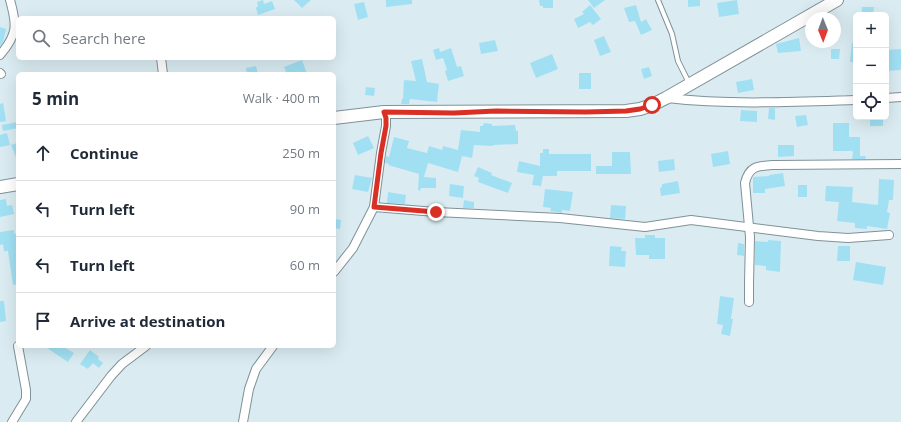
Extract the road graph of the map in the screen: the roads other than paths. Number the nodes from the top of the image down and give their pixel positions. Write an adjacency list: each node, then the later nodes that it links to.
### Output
1 (10, 0): 4 (street)
2 (658, 0): 7 (lane)
3 (837, 0): 7 (street)
4 (0, 55)
5 (162, 60): 6 (street)
6 (163, 72)
7 (690, 84): 9 (street)
8 (901, 97): 10 (street)
9 (666, 98): 11 (street); 12 (street)
10 (889, 98)
11 (853, 100)
12 (384, 112): 13 (street); 17 (street)
13 (336, 118)
14 (901, 164): 18 (street)
15 (16, 184): 16 (street)
16 (0, 187)
17 (374, 207): 18 (street); 20 (street)
18 (749, 226): 19 (street); 21 (street)
19 (889, 235)
20 (336, 269)
21 (750, 302)
22 (18, 348): 25 (street)
23 (143, 348): 26 (street)
24 (272, 348): 27 (street)
25 (12, 422)
26 (76, 422)
27 (243, 422)

